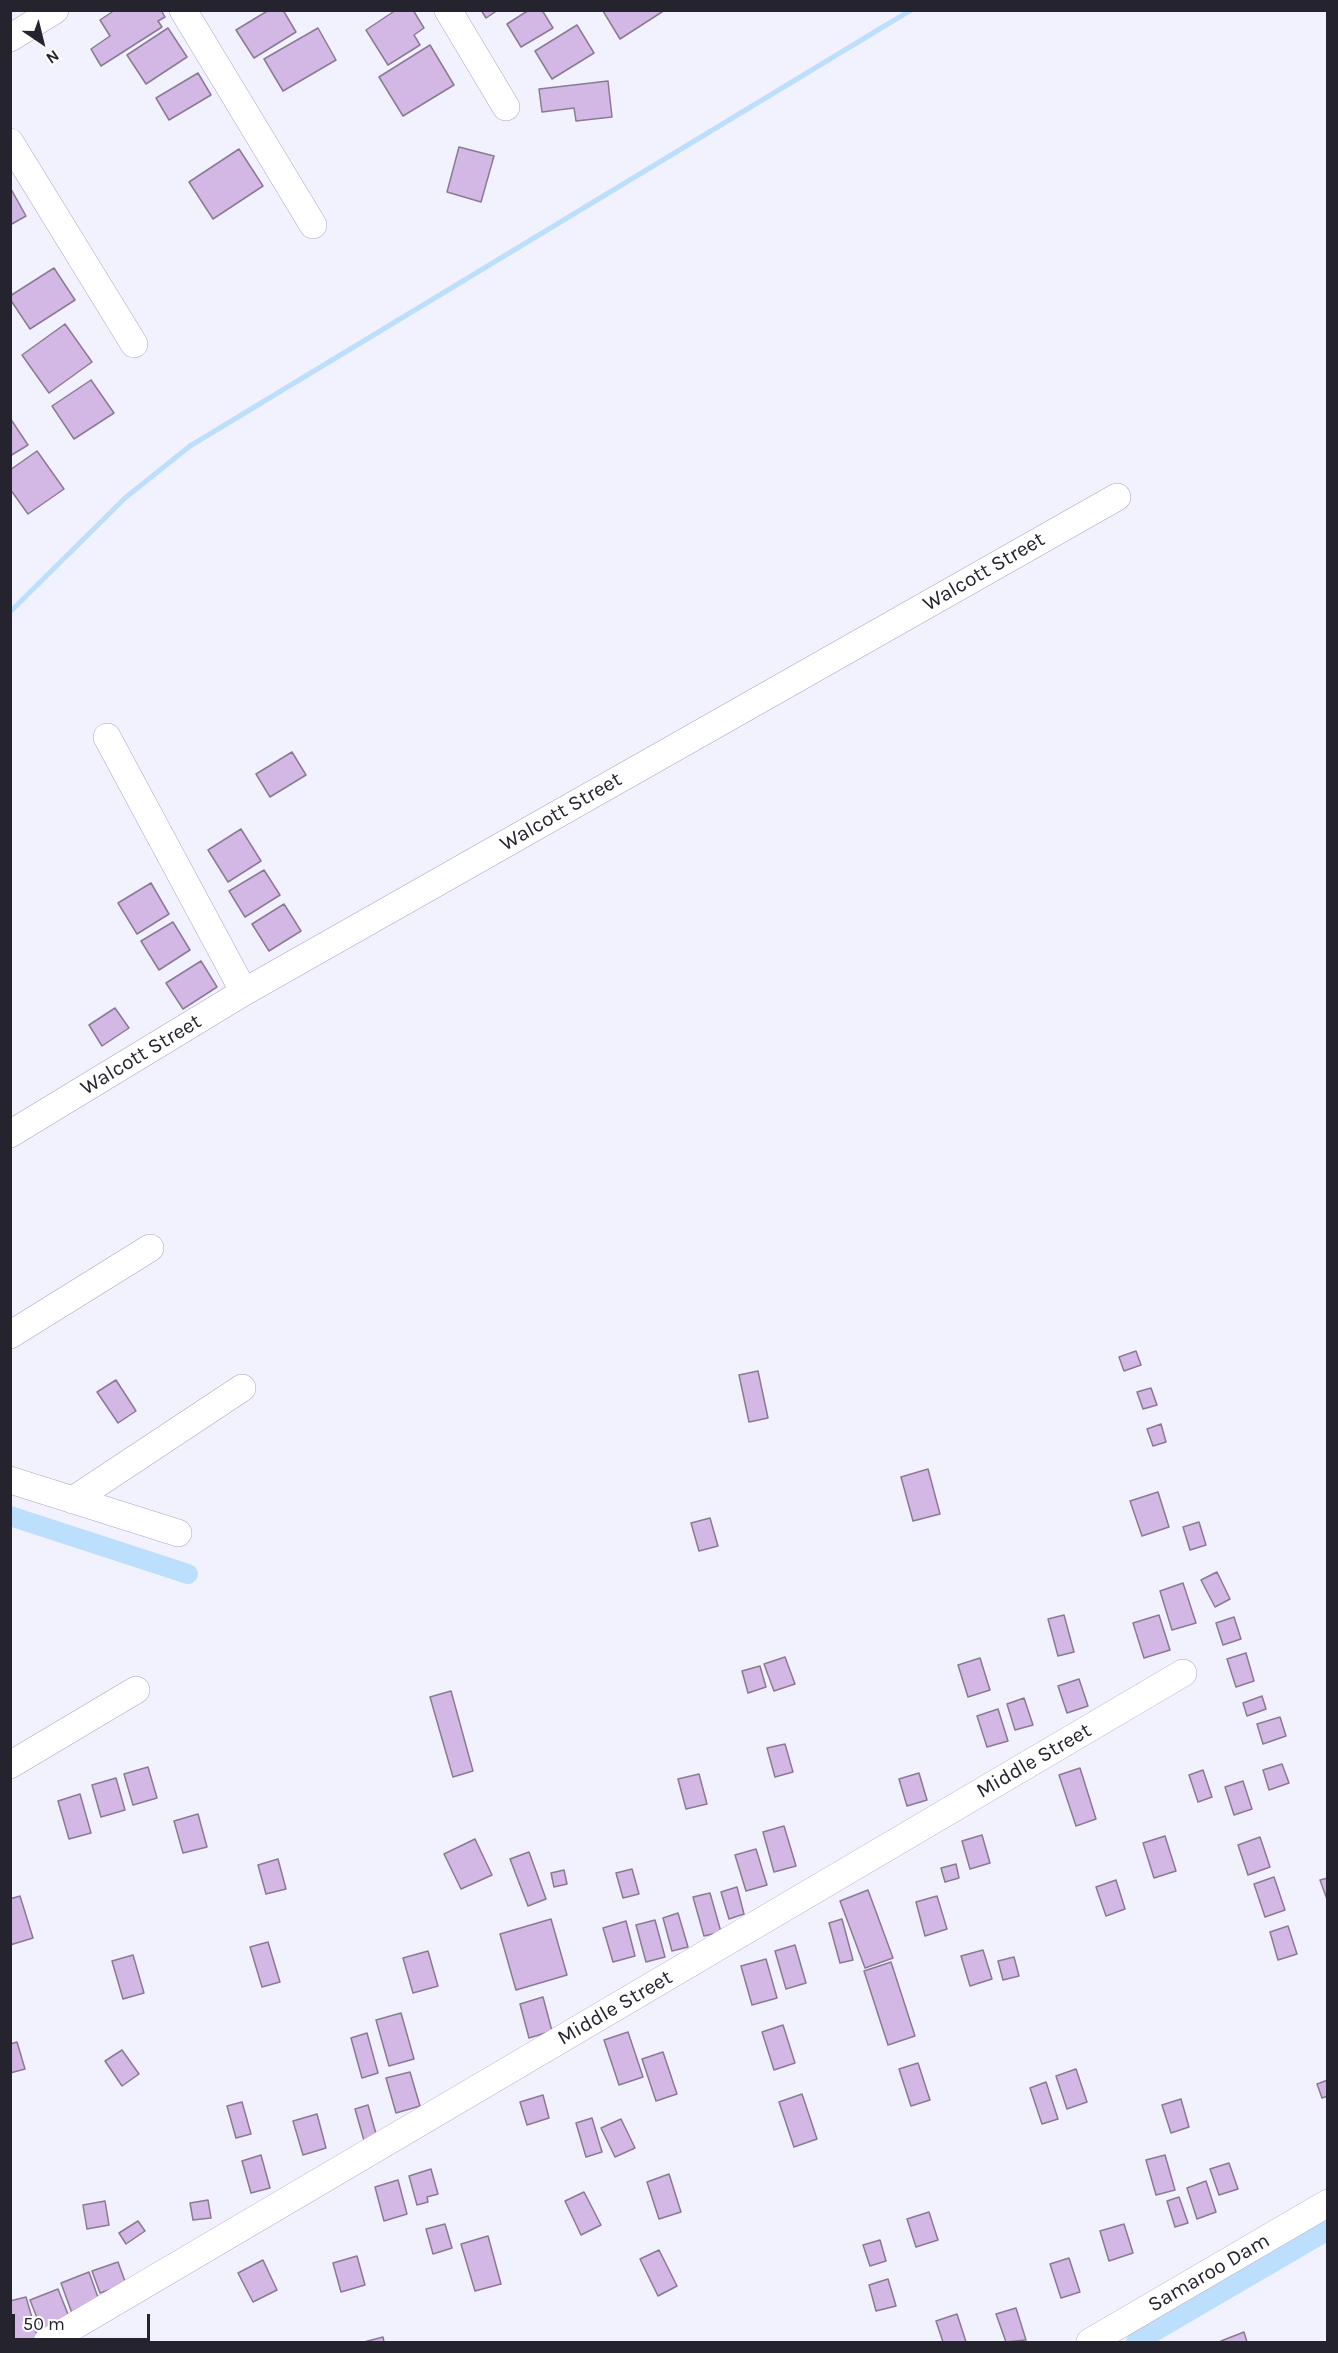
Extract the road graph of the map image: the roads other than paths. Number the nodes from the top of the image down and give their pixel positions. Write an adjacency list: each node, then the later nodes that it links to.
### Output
1 (55, 10): 4 (street)
2 (183, 10): 7 (street)
3 (448, 10): 5 (street)
4 (10, 38)
5 (506, 107)
6 (10, 142): 8 (street)
7 (313, 225)
8 (134, 344)
9 (1117, 496): 11 (street, Walcott Street)
10 (107, 737): 11 (street)
11 (244, 992): 12 (street, Walcott Street)
12 (10, 1134)
13 (150, 1248): 14 (street)
14 (10, 1335)
15 (242, 1388): 17 (street)
16 (10, 1480): 17 (street)
17 (73, 1500): 18 (street)
18 (178, 1533)
19 (1183, 1673): 23 (street, Middle Street)
20 (136, 1690): 21 (street)
21 (10, 1765)
22 (1328, 2203): 24 (street, Samaroo Dam)
23 (47, 2343)
24 (1090, 2343)

